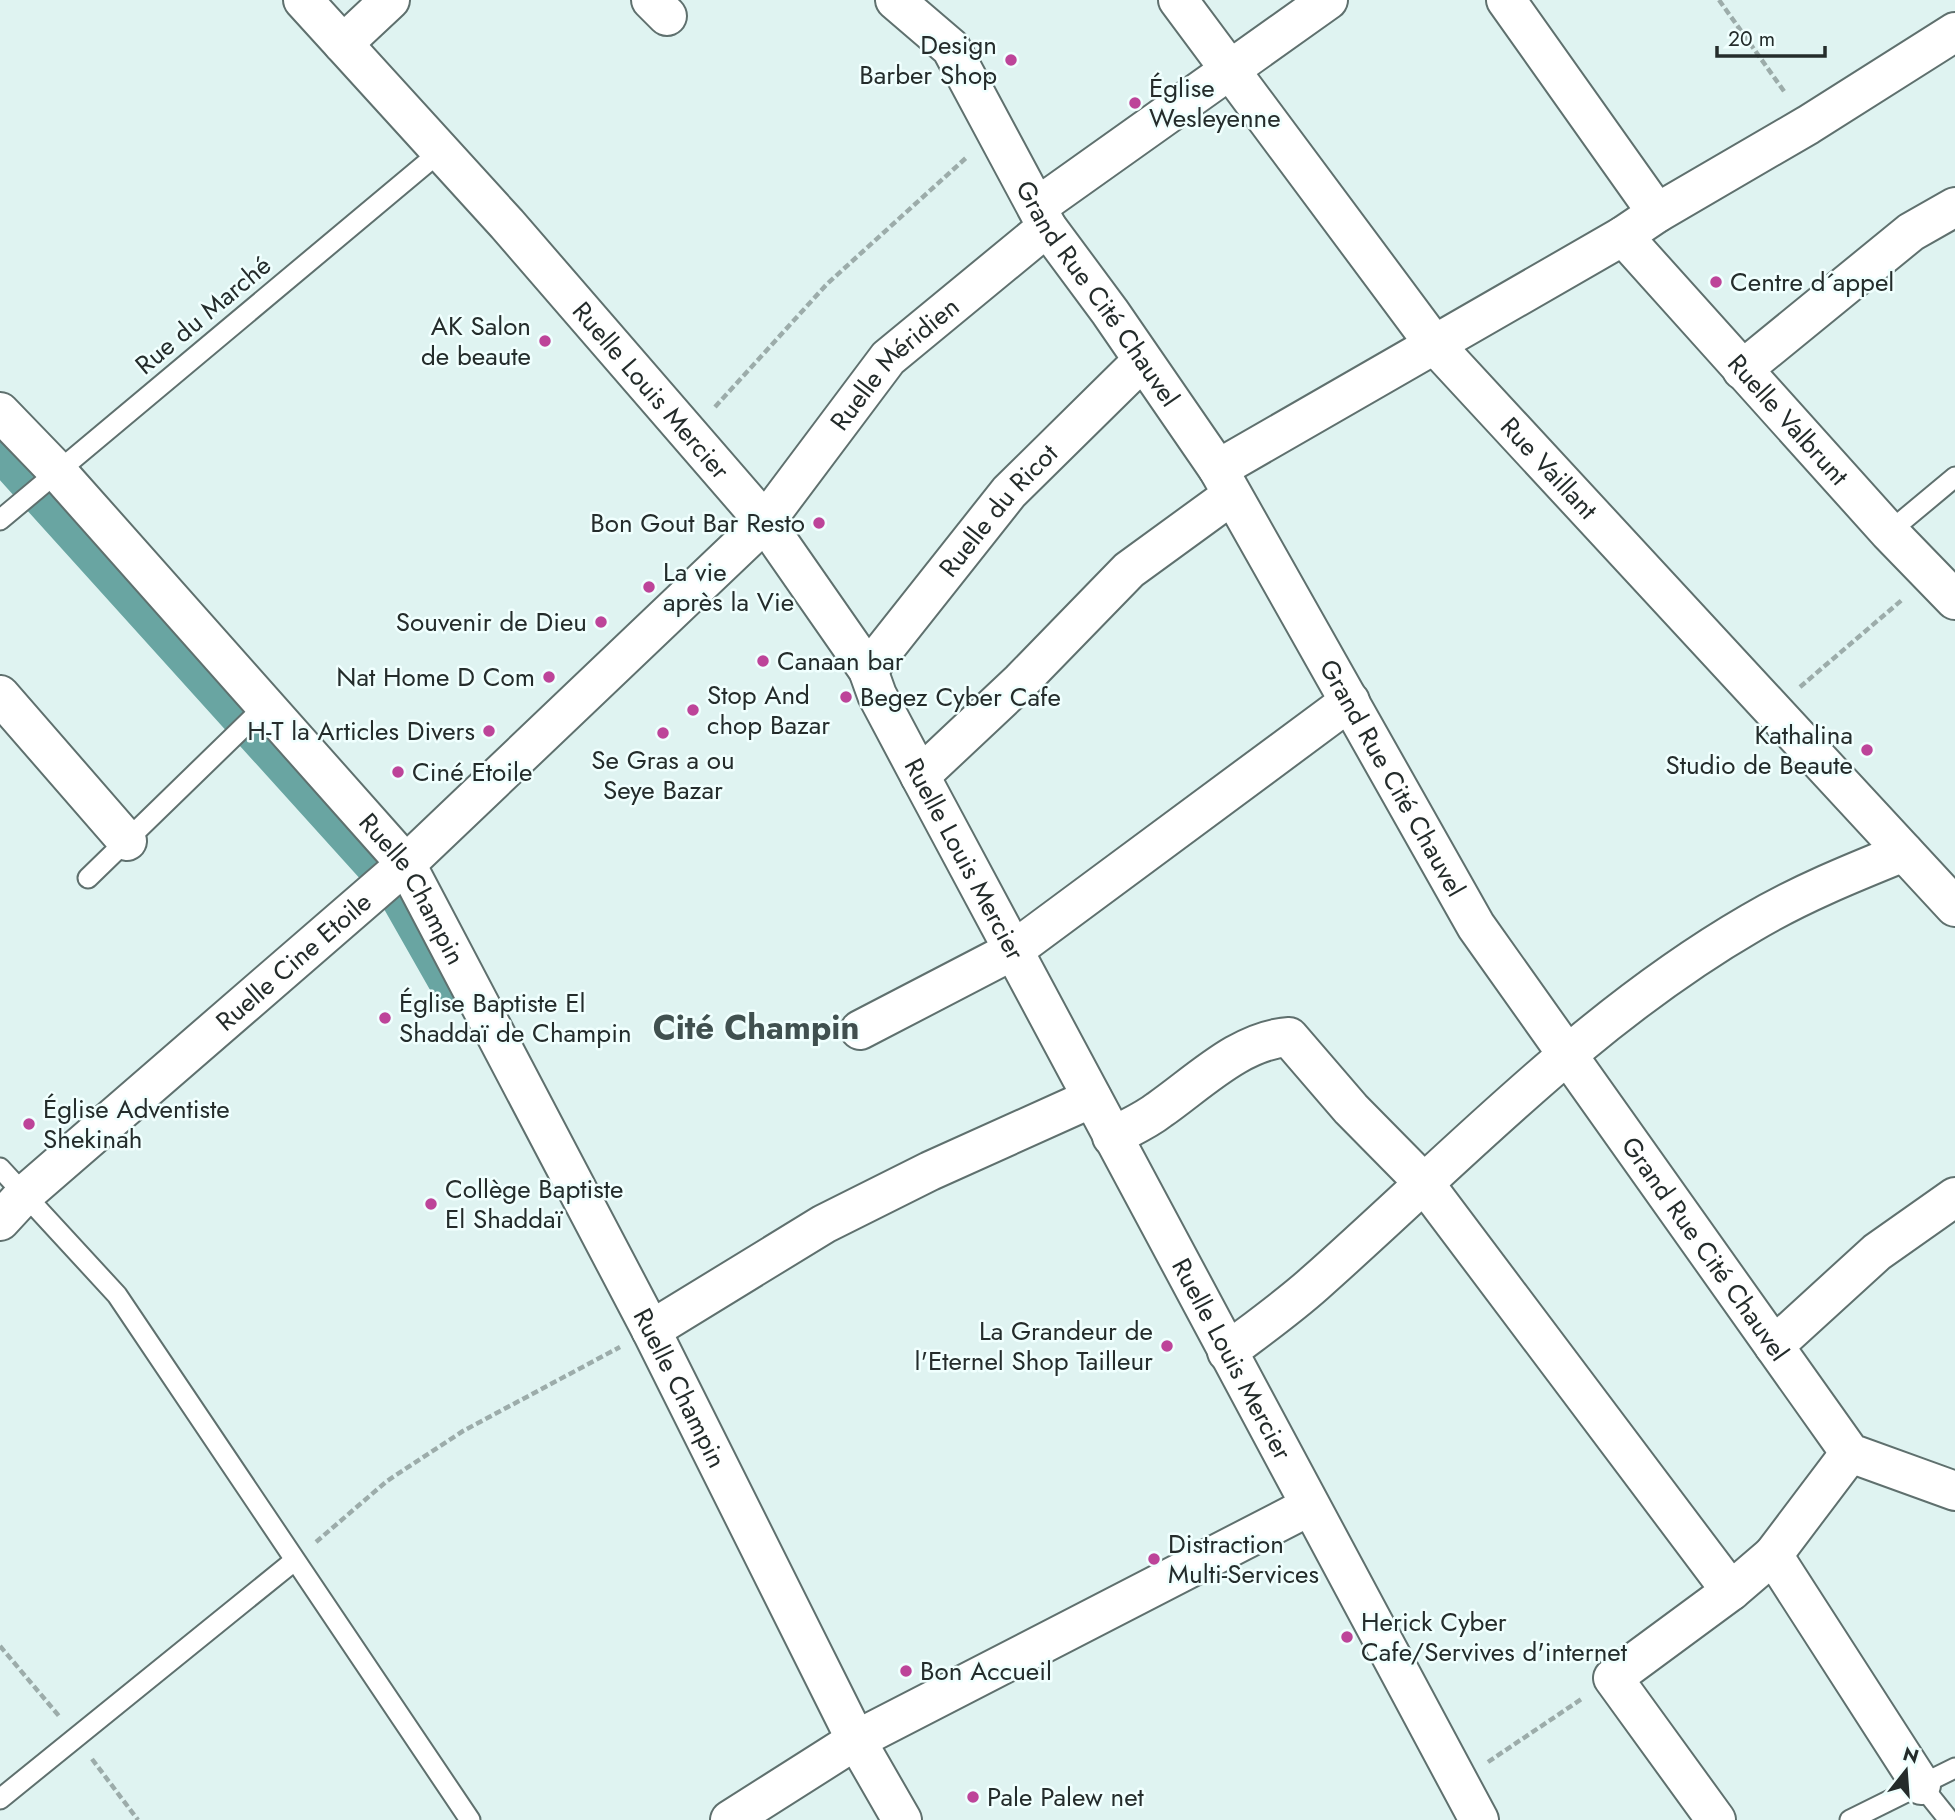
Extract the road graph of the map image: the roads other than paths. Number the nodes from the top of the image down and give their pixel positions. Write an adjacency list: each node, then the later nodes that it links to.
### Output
1 (303, 0): 8 (street, Ruelle Louis Mercier)
2 (390, 0): 8 (street)
3 (895, 0): 13 (street, Grand Rue Cité Chauvel)
4 (1178, 0): 9 (street, Rue Vaillant)
5 (1328, 0): 9 (street, Ruelle Méridien)
6 (1506, 0): 12 (street)
7 (1955, 32): 12 (street)
8 (343, 44): 10 (street, Ruelle Louis Mercier)
9 (1230, 72): 13 (street, Ruelle Méridien); 15 (street, Rue Vaillant)
10 (440, 151): 19 (lane, Rue du Marché); 23 (street, Ruelle Louis Mercier)
11 (1955, 207): 17 (street)
12 (1657, 212): 14 (street)
13 (1042, 217): 16 (street, Grand Rue Cité Chauvel); 23 (street, Ruelle Méridien)
14 (1623, 236): 15 (street); 17 (street, Ruelle Valbrunt)
15 (1434, 344): 21 (street); 32 (street, Rue Vaillant)
16 (1142, 361): 21 (street, Grand Rue Cité Chauvel); 26 (street, Ruelle du Ricot)
17 (1742, 370): 24 (street, Ruelle Valbrunt)
18 (0, 412): 19 (street, Ruelle Champin)
19 (57, 471): 22 (lane, Rue du Marché); 29 (street, Ruelle Champin)
20 (1955, 477): 24 (lane)
21 (1225, 482): 28 (street, Grand Rue Cité Chauvel); 30 (street)
22 (0, 520)
23 (765, 522): 26 (street, Ruelle Louis Mercier); 33 (street, Ruelle Cine Etoile)
24 (1889, 531): 25 (street, Ruelle Valbrunt)
25 (1943, 588)
26 (869, 670): 30 (street, Ruelle Louis Mercier)
27 (0, 695): 31 (street)
28 (1350, 701): 36 (street); 38 (street, Grand Rue Cité Chauvel)
29 (265, 706): 31 (lane); 33 (street, Ruelle Champin)
30 (919, 776): 36 (street, Ruelle Louis Mercier)
31 (127, 841): 34 (lane)
32 (1905, 852): 35 (street, Rue Vaillant); 38 (street)
33 (406, 863): 42 (street, Ruelle Cine Etoile); 44 (street, Ruelle Champin)
34 (88, 878)
35 (1955, 906)
36 (1014, 950): 37 (street); 39 (street, Ruelle Louis Mercier)
37 (860, 1030)
38 (1567, 1053): 41 (street); 45 (street, Grand Rue Cité Chauvel)
39 (1092, 1098): 40 (street, Ruelle Louis Mercier); 44 (street)
40 (1112, 1137): 41 (street); 46 (street, Ruelle Louis Mercier)
41 (1424, 1183): 46 (street); 52 (street)
42 (8, 1195): 51 (lane)
43 (1955, 1197): 45 (street)
44 (651, 1330): 53 (street, Ruelle Champin)
45 (1774, 1346): 47 (street, Grand Rue Cité Chauvel)
46 (1227, 1352): 49 (street, Ruelle Louis Mercier)
47 (1850, 1453): 48 (street); 50 (street)
48 (1955, 1491)
49 (1310, 1506): 53 (street); 60 (street, Ruelle Louis Mercier)
50 (1773, 1555): 52 (street); 55 (street)
51 (294, 1561): 56 (lane); 57 (lane)
52 (1731, 1591): 61 (street)
53 (856, 1740): 58 (street); 59 (street, Ruelle Champin)
54 (1955, 1768): 55 (lane)
55 (1921, 1785): 62 (lane); 63 (lane)
56 (0, 1799)
57 (471, 1820)
58 (730, 1820)
59 (902, 1820)
60 (1479, 1820)
61 (1716, 1820)
62 (1850, 1820)
63 (1949, 1820)

